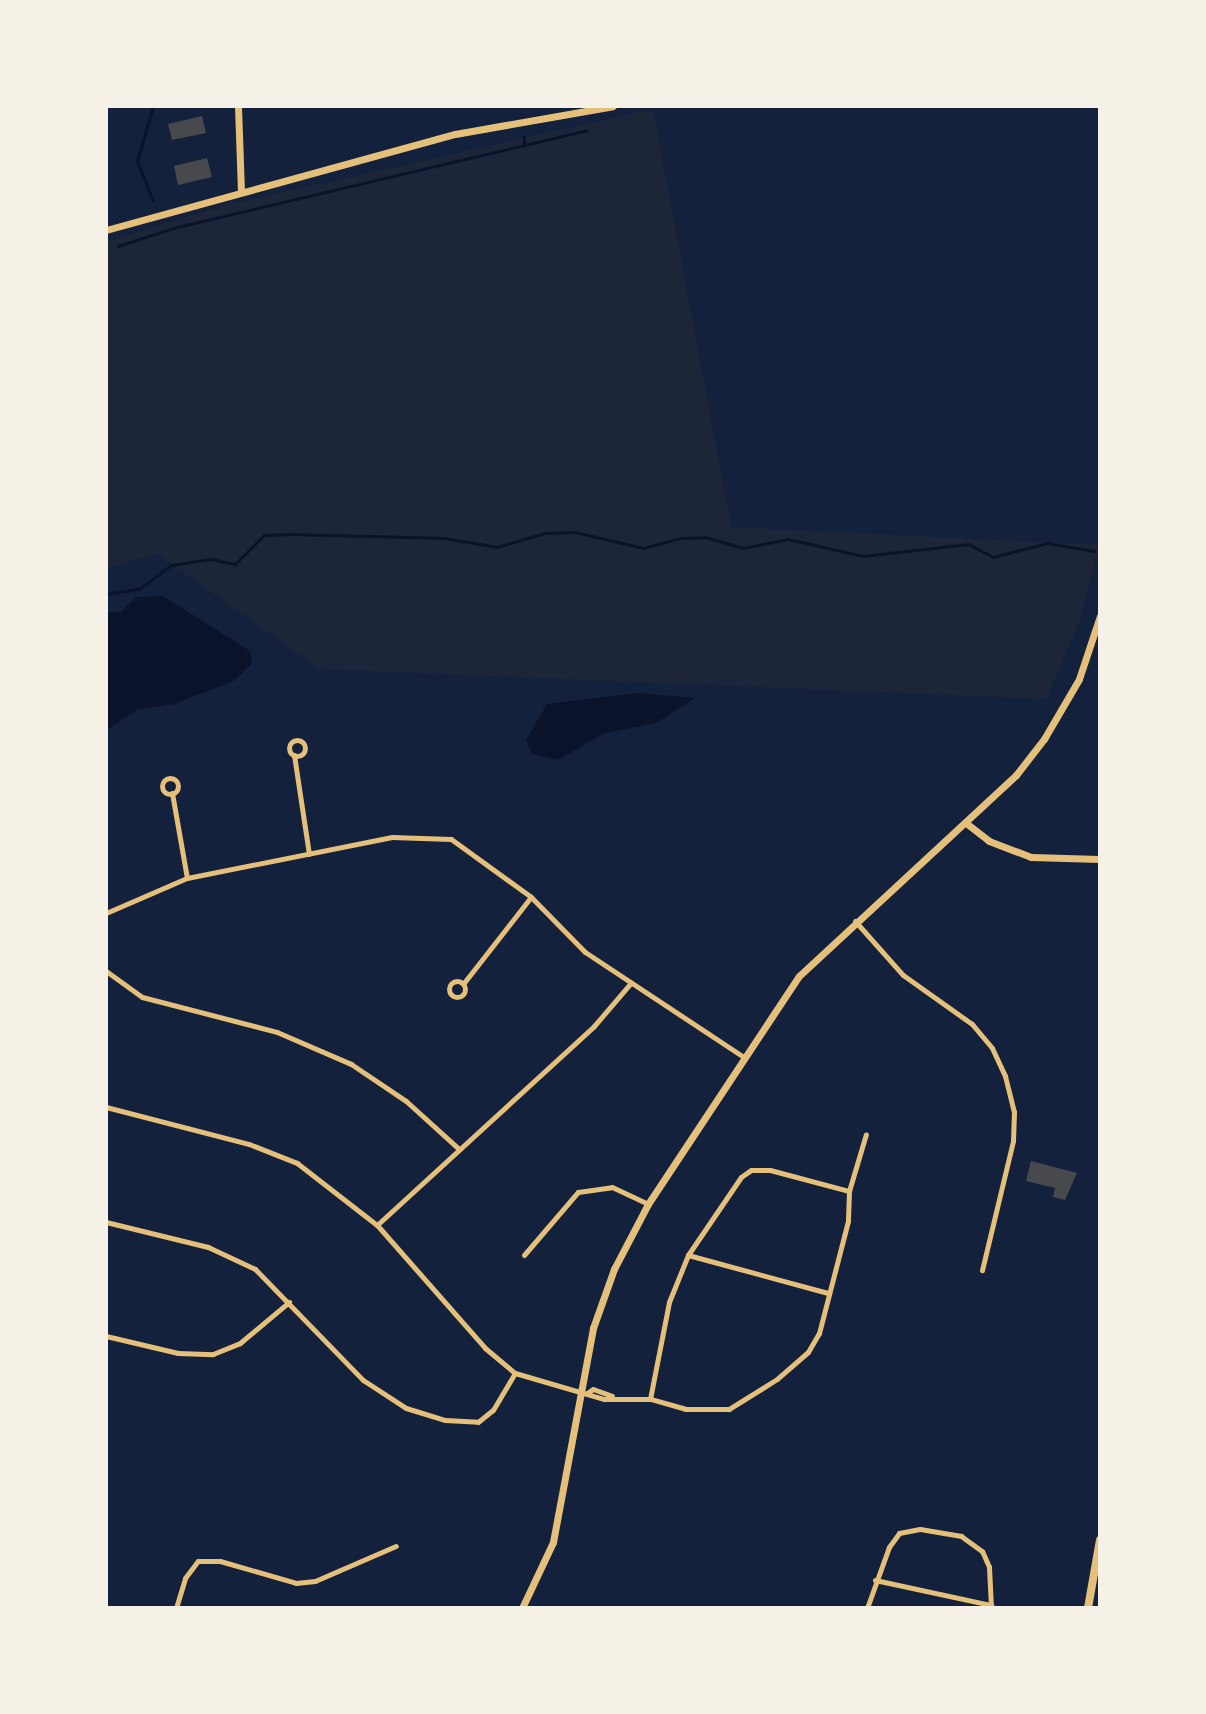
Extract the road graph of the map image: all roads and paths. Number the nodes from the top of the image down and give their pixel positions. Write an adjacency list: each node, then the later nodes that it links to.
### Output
1 (238, 106): 3 (main road)
2 (613, 106): 3 (main road)
3 (241, 191): 4 (main road)
4 (106, 230)
5 (1100, 616): 8 (main road)
6 (294, 755): 9 (street)
7 (172, 793): 11 (street)
8 (966, 823): 10 (main road); 14 (main road)
9 (309, 854): 11 (street); 12 (street)
10 (1100, 859)
11 (187, 878): 13 (street)
12 (531, 897): 16 (street); 17 (street)
13 (106, 913)
14 (854, 920): 18 (main road); 28 (street)
15 (106, 971): 21 (street)
16 (463, 984)
17 (630, 984): 18 (street); 21 (street)
18 (742, 1056): 23 (main road)
19 (106, 1107): 25 (street)
20 (866, 1134): 22 (street)
21 (459, 1149): 25 (street)
22 (849, 1191): 27 (street); 29 (street)
23 (648, 1204): 26 (street); 33 (main road)
24 (106, 1222): 30 (street)
25 (377, 1225): 32 (street)
26 (524, 1255)
27 (688, 1255): 29 (street); 34 (street)
28 (982, 1270)
29 (828, 1293): 34 (street)
30 (290, 1302): 31 (street); 32 (street)
31 (106, 1336)
32 (515, 1373): 33 (street)
33 (584, 1393): 34 (street); 40 (main road)
34 (650, 1399)
35 (1100, 1540): 42 (main road)
36 (396, 1546): 39 (street)
37 (875, 1580): 38 (street); 38 (street); 41 (street)
38 (991, 1606)
39 (176, 1608)
40 (522, 1608)
41 (867, 1608)
42 (1088, 1608)

